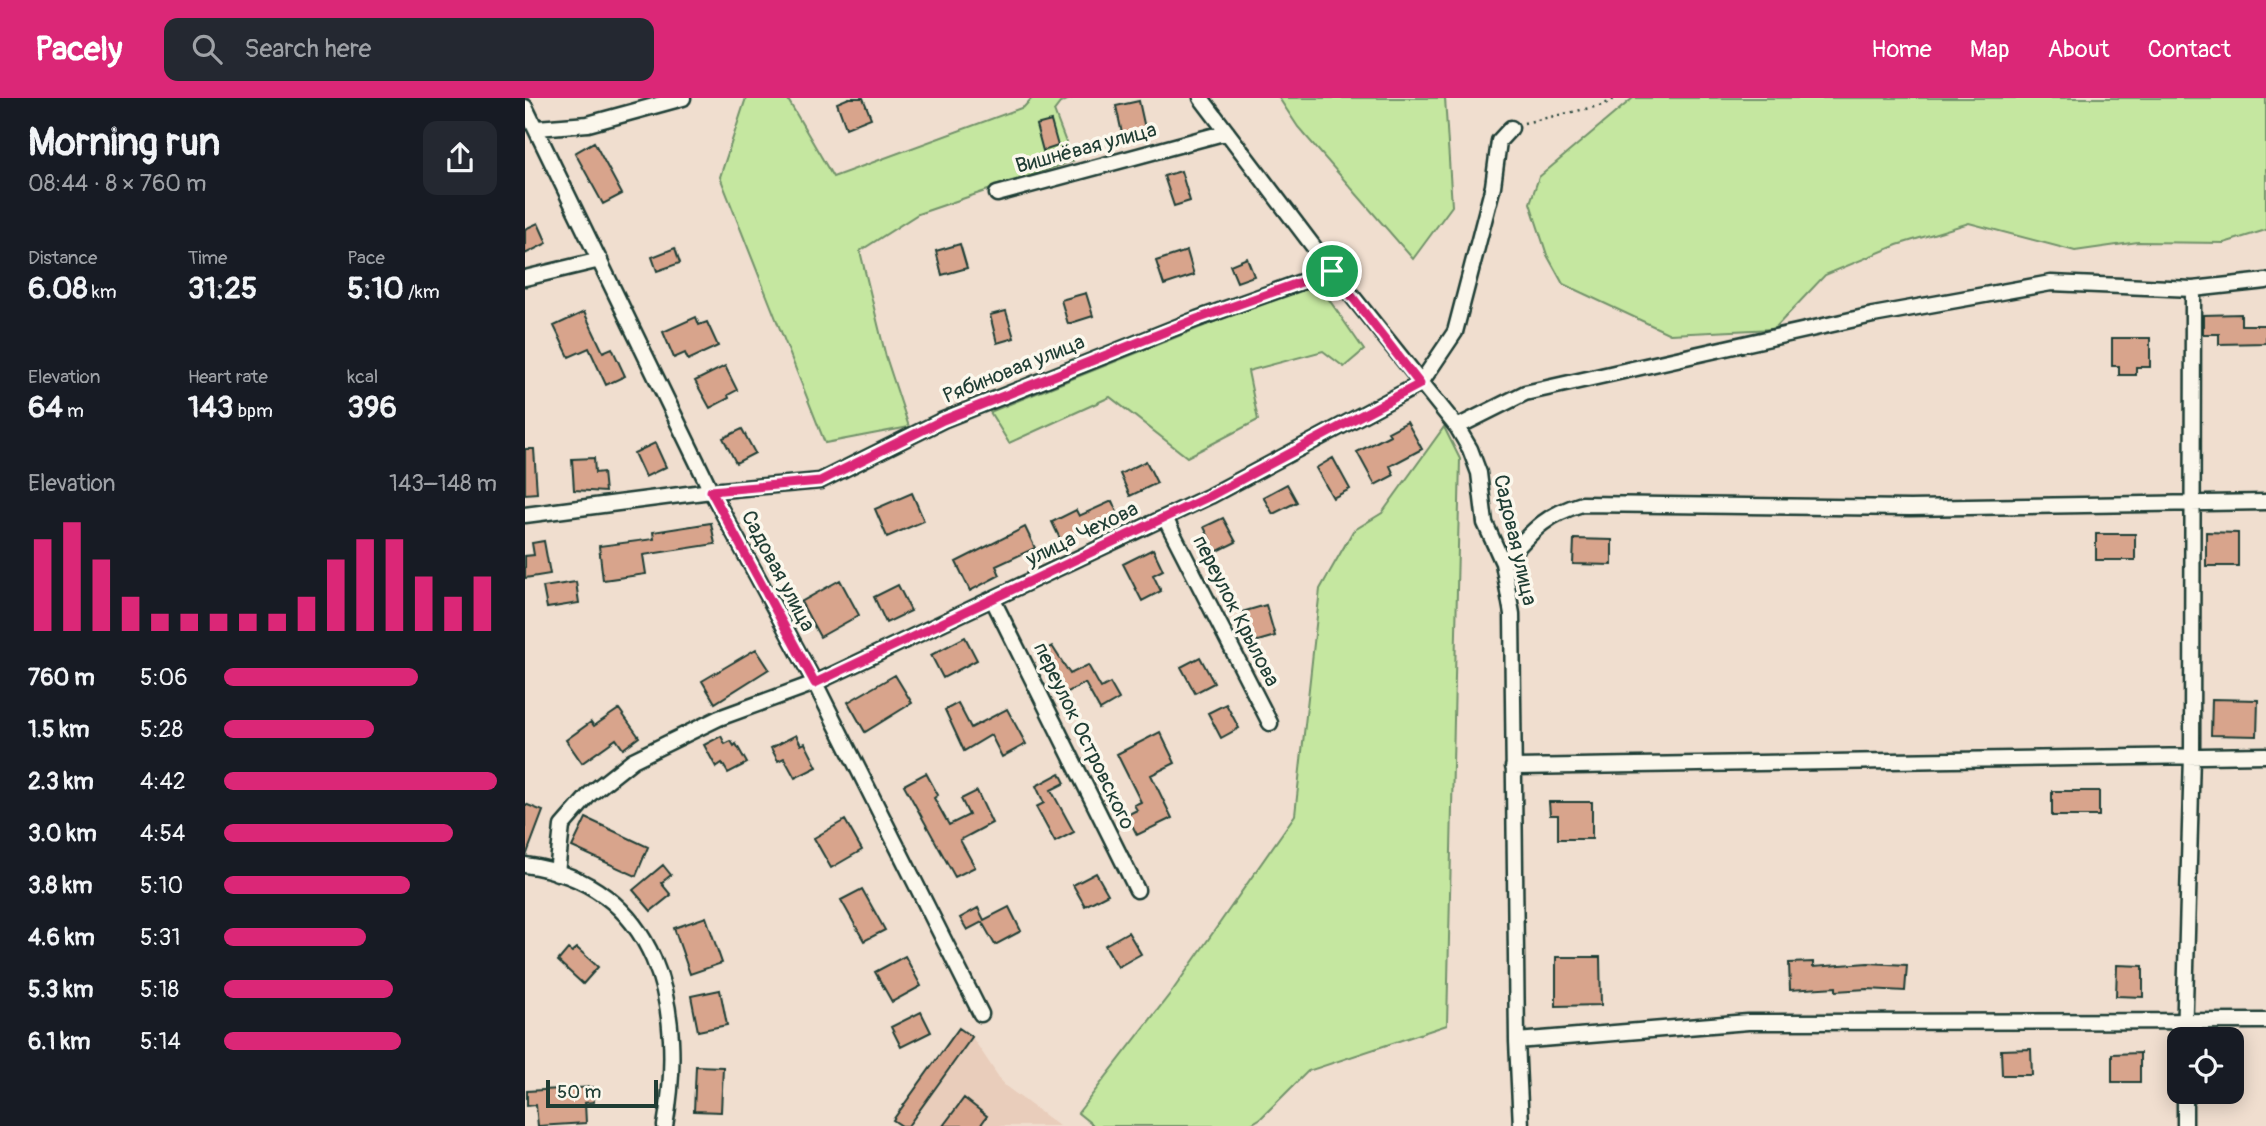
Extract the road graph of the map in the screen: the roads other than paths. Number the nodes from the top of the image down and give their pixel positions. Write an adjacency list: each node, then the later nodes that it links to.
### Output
1 (683, 98): 4 (street)
2 (1201, 98): 6 (street, Садовая улица)
3 (525, 107): 4 (street, Садовая улица)
4 (532, 127): 8 (street, Садовая улица)
5 (1511, 128): 13 (street, улица Чехова)
6 (1227, 132): 7 (street, Вишнёвая улица); 9 (street, Садовая улица)
7 (997, 194)
8 (600, 260): 10 (street); 15 (street, Садовая улица)
9 (1332, 271): 13 (street, Садовая улица); 15 (street, Рябиновая улица)
10 (525, 278)
11 (2266, 281): 12 (street)
12 (2193, 289): 14 (street); 17 (street)
13 (1420, 384): 14 (street, Садовая улица); 19 (street, улица Чехова)
14 (1457, 427): 20 (street, Садовая улица)
15 (711, 491): 18 (street, Рябиновая улица); 22 (street, Садовая улица)
16 (2266, 502): 17 (street)
17 (2193, 503): 20 (street); 24 (street)
18 (525, 515)
19 (1165, 518): 21 (street, улица Чехова); 23 (street, переулок Крылова)
20 (1503, 563): 26 (street, Садовая улица)
21 (993, 600): 22 (street, улица Чехова); 29 (street, переулок Островского)
22 (815, 683): 28 (street, улица Чехова); 30 (street, Садовая улица)
23 (1270, 723)
24 (2192, 755): 25 (street); 26 (street); 31 (street)
25 (2266, 755)
26 (1513, 767): 34 (street, Садовая улица)
27 (525, 865): 28 (street)
28 (557, 873): 36 (street)
29 (1137, 890)
30 (981, 1014)
31 (2184, 1021): 32 (street); 33 (street); 34 (street)
32 (2266, 1021)
33 (2184, 1027)
34 (1517, 1041): 37 (street, Садовая улица)
35 (2185, 1104): 38 (street)
36 (665, 1126)
37 (1521, 1126)
38 (2185, 1126)

